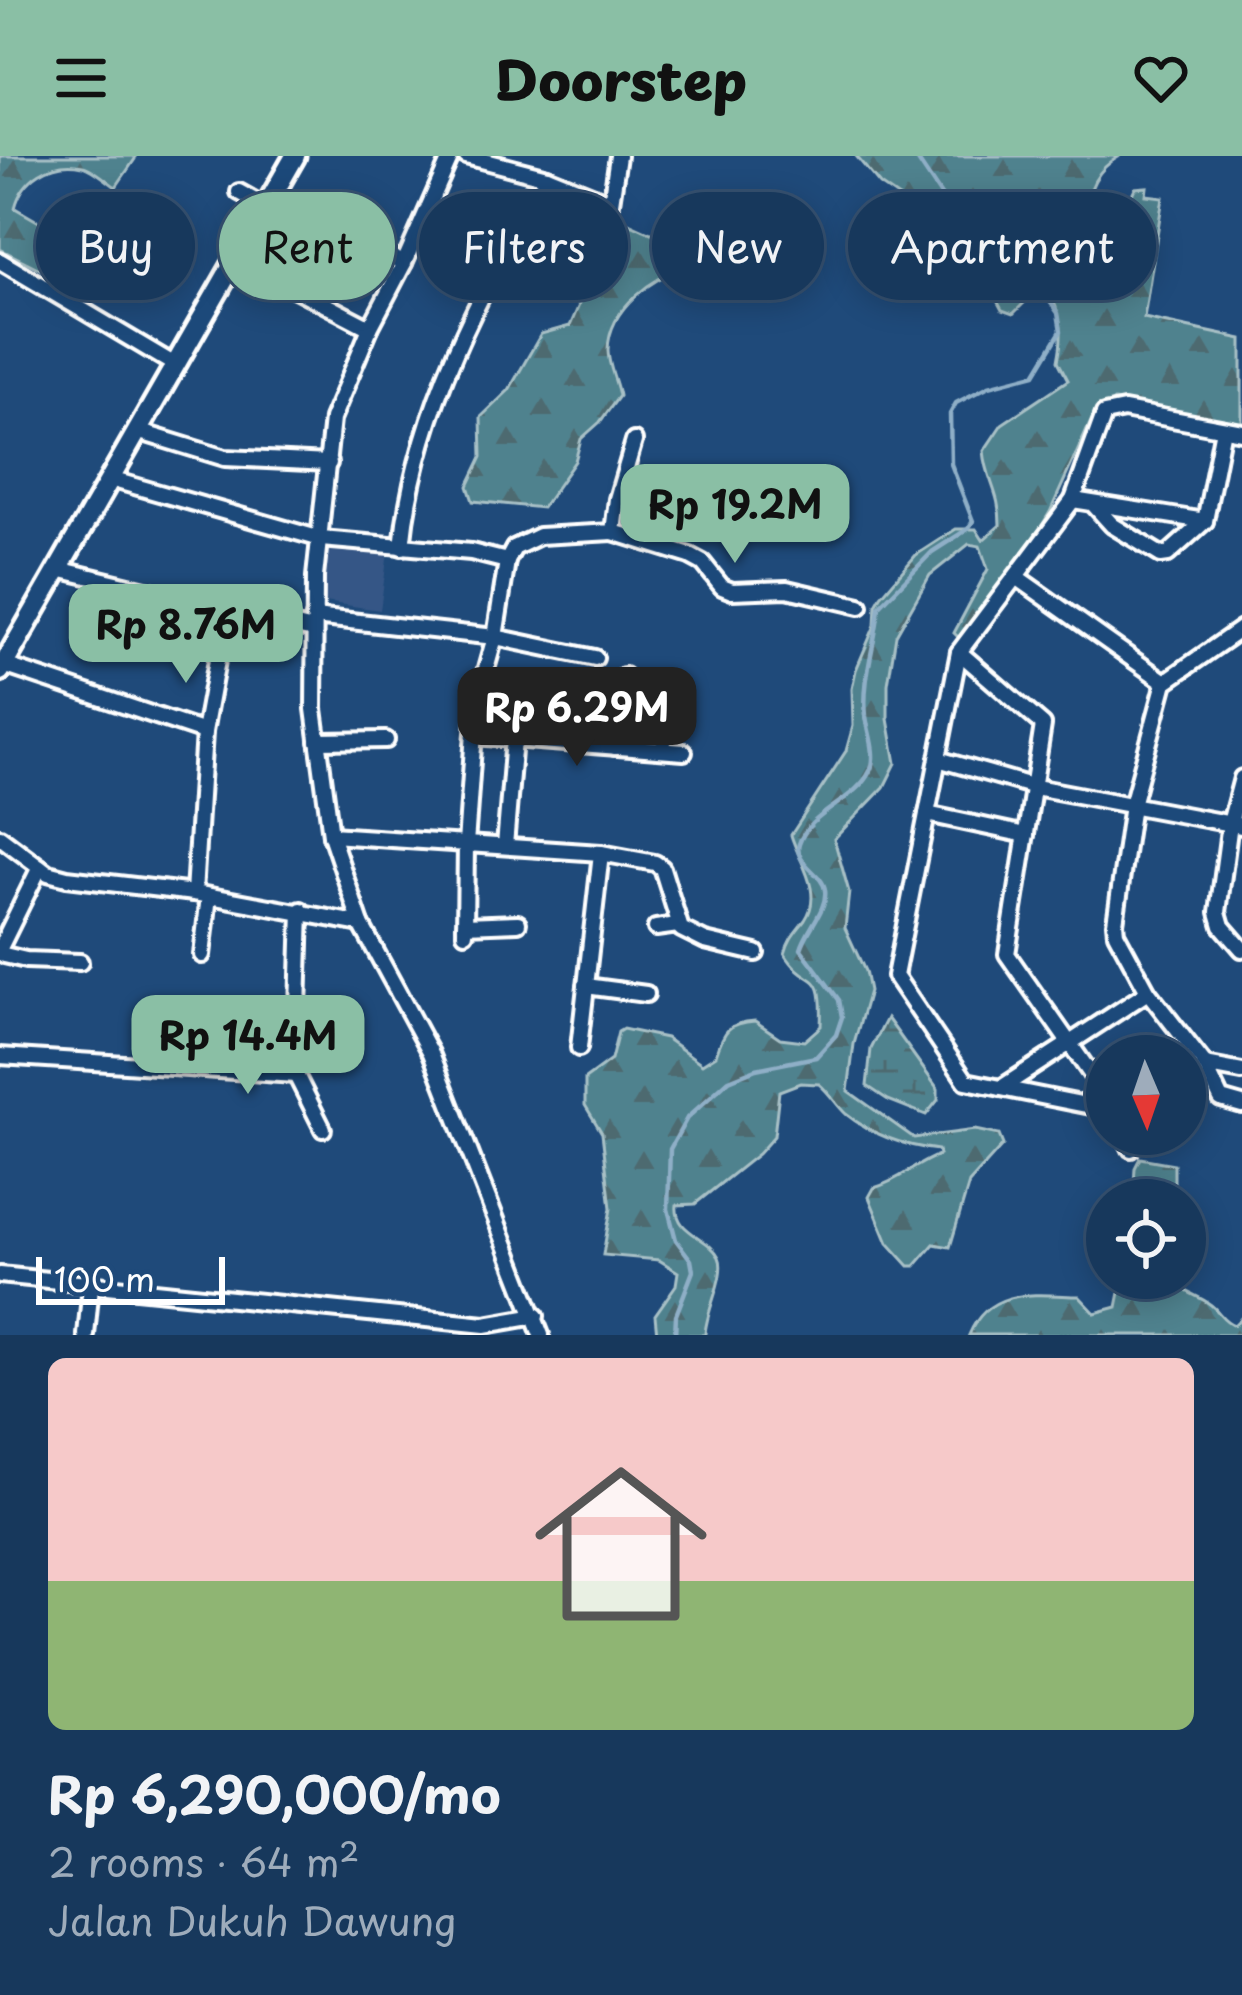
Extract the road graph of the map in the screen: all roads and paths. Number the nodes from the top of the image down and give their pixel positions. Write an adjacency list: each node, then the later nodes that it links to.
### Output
1 (295, 156): 7 (main road)
2 (451, 156): 10 (street)
3 (466, 156): 5 (street)
4 (618, 156): 6 (street)
5 (495, 159): 6 (street)
6 (547, 177): 26 (street)
7 (274, 192)
8 (395, 258): 10 (street)
9 (0, 261): 14 (street)
10 (404, 262): 13 (street)
11 (219, 288): 14 (main road)
12 (316, 300): 13 (street)
13 (370, 328): 19 (street)
14 (175, 365): 16 (main road)
15 (1223, 429): 17 (street); 21 (street); 23 (street)
16 (137, 431): 19 (street); 20 (main road)
17 (1242, 432)
18 (634, 441): 24 (street)
19 (328, 463): 25 (street)
20 (110, 479): 25 (street); 28 (main road)
21 (1073, 500): 22 (street); 29 (street)
22 (1094, 505): 23 (street); 23 (street)
23 (1205, 521)
24 (614, 532): 27 (street); 30 (street)
25 (321, 539): 26 (street); 32 (street)
26 (402, 547): 27 (street)
27 (507, 561): 34 (street)
28 (58, 569): 31 (street); 37 (main road)
29 (1018, 578): 35 (street); 39 (street)
30 (860, 606)
31 (226, 611): 32 (street); 41 (street)
32 (313, 624): 34 (street); 45 (street)
33 (1242, 628): 39 (street)
34 (495, 637): 36 (street); 42 (street)
35 (959, 652): 49 (street); 51 (street)
36 (595, 658)
37 (2, 668): 41 (street)
38 (624, 676): 46 (street)
39 (1165, 682): 52 (street)
40 (668, 697): 47 (street)
41 (204, 732): 62 (street)
42 (473, 736): 43 (street); 58 (street)
43 (514, 739): 46 (street); 59 (street)
44 (386, 740): 45 (street)
45 (318, 741): 55 (street)
46 (615, 747): 47 (street)
47 (664, 750): 48 (street)
48 (684, 752)
49 (938, 759): 51 (street); 53 (street)
50 (1242, 778): 54 (street)
51 (1035, 787): 52 (street); 56 (street)
52 (1132, 805): 54 (street); 74 (street)
53 (927, 814): 56 (street); 85 (street)
54 (1236, 824): 68 (street)
55 (331, 835): 58 (street); 65 (street)
56 (1026, 835): 77 (street)
57 (0, 837): 61 (street)
58 (466, 844): 59 (street); 64 (street)
59 (505, 847): 60 (street)
60 (601, 853): 66 (street); 73 (street)
61 (40, 867): 62 (street); 69 (street)
62 (201, 895): 63 (street); 71 (street)
63 (301, 910): 65 (street); 84 (street)
64 (518, 923)
65 (361, 924): 91 (street)
66 (678, 926): 67 (street); 70 (street)
67 (656, 928)
68 (1242, 949)
69 (0, 951): 72 (street)
70 (756, 953)
71 (202, 955)
72 (80, 962)
73 (586, 986): 75 (street); 78 (street)
74 (1148, 992): 76 (street); 77 (street)
75 (646, 994)
76 (1181, 1035)
77 (1067, 1045): 82 (street); 85 (street)
78 (579, 1048)
79 (0, 1056): 84 (street)
80 (1206, 1065): 83 (street)
81 (1206, 1069): 87 (street)
82 (1086, 1072)
83 (1242, 1072)
84 (296, 1075): 88 (street)
85 (1001, 1088): 86 (street)
86 (1086, 1105)
87 (1242, 1105)
88 (322, 1129)
89 (0, 1275): 90 (street)
90 (91, 1286): 91 (street); 92 (street)
91 (536, 1316): 93 (street)
92 (86, 1335)
93 (541, 1335)

